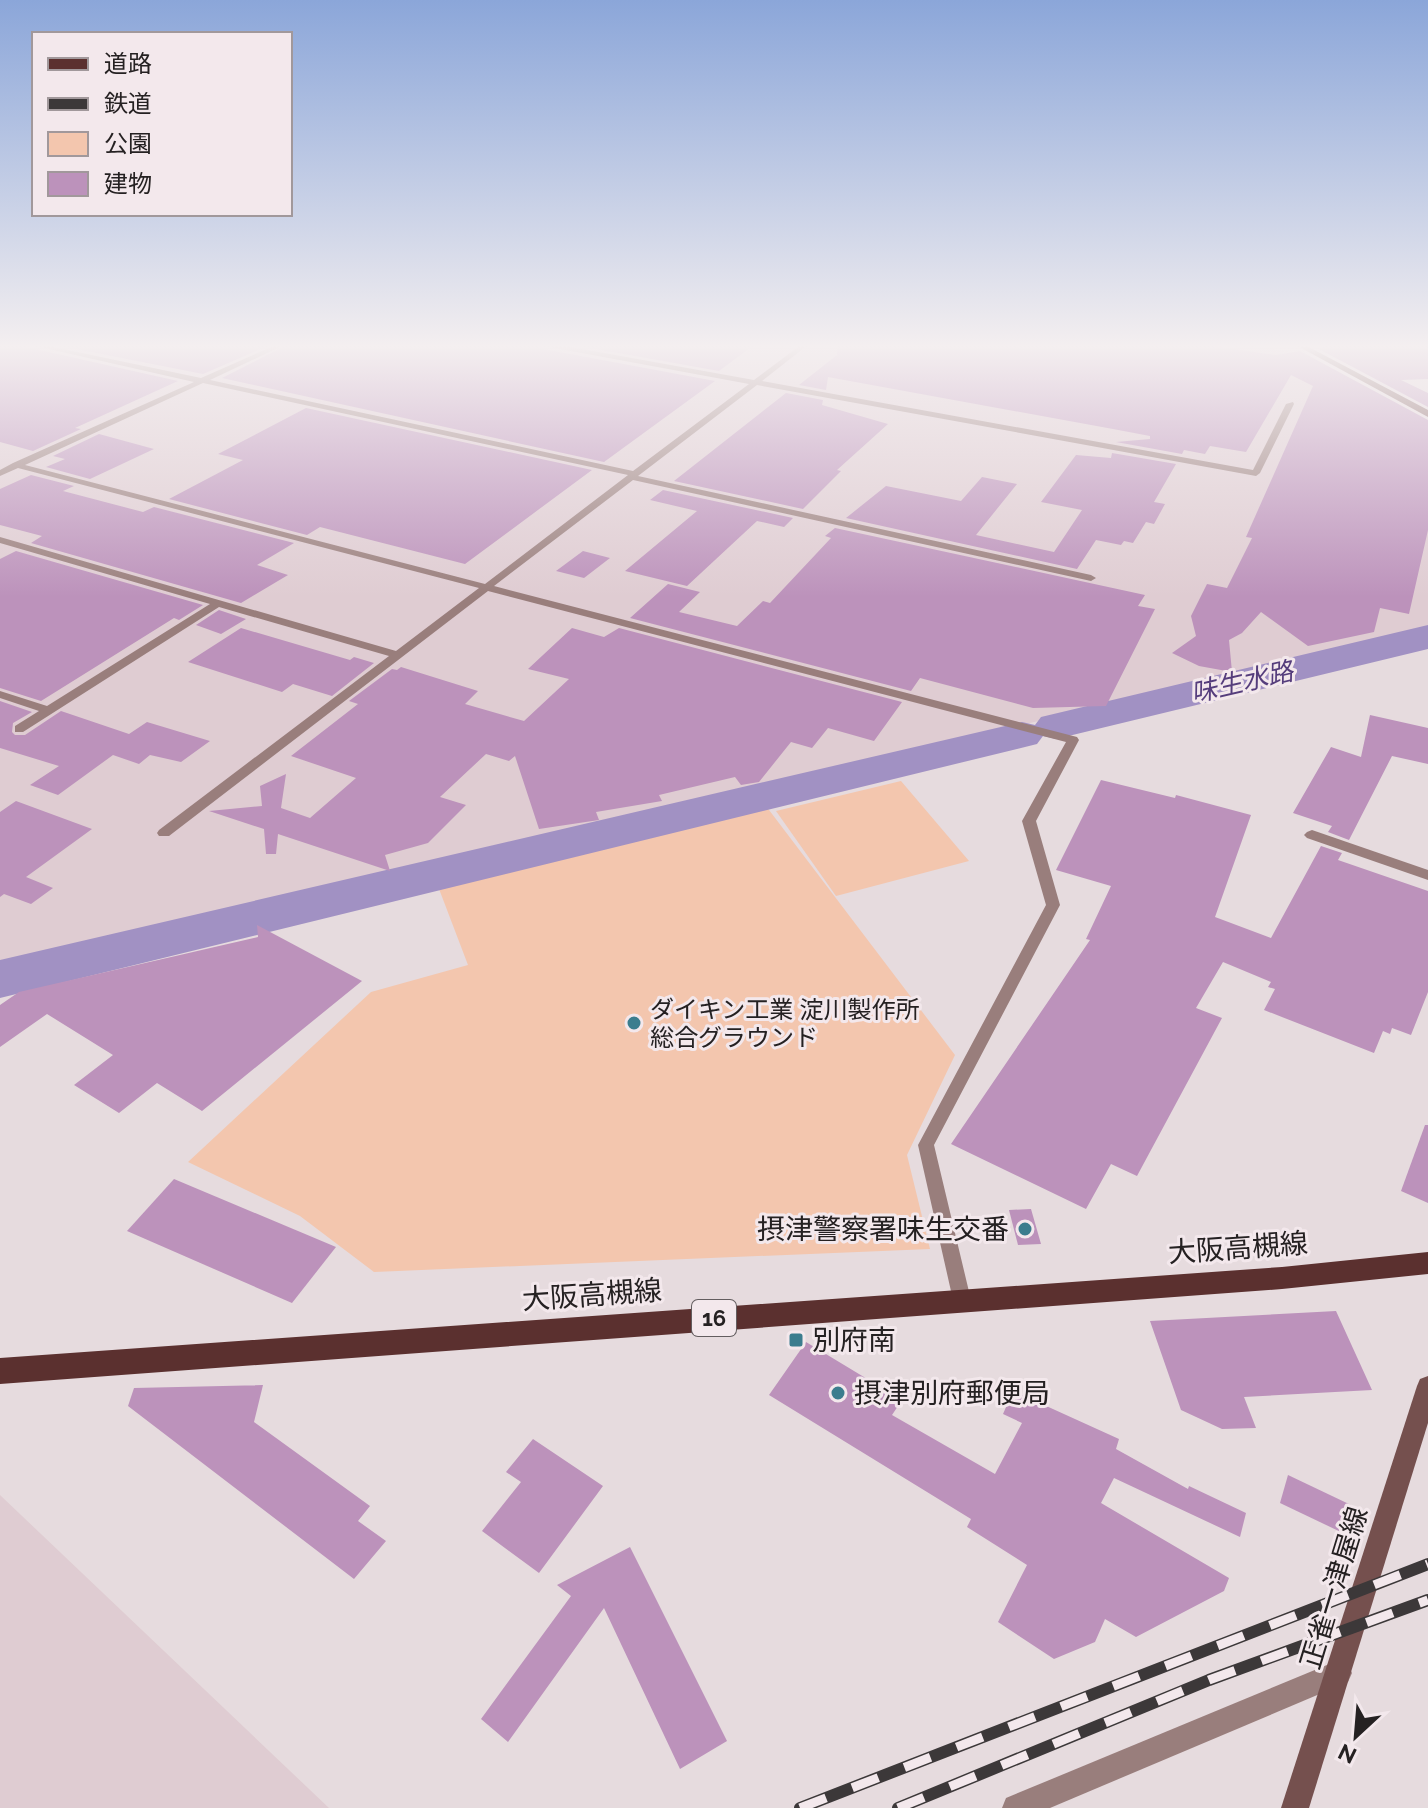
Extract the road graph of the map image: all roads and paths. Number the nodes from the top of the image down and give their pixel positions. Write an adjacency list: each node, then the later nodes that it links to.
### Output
1 (97, 428): 6 (lane)
2 (419, 428): 8 (lane)
3 (694, 428): 8 (lane)
4 (1010, 428): 5 (lane)
5 (1278, 428)
6 (16, 465): 7 (lane); 11 (lane)
7 (0, 473)
8 (632, 476): 10 (lane); 11 (lane)
9 (0, 540): 12 (lane)
10 (1091, 578)
11 (486, 587): 13 (lane); 21 (lane)
12 (218, 603): 13 (lane); 15 (lane)
13 (398, 655): 17 (lane)
14 (0, 694): 15 (lane)
15 (48, 710): 16 (lane)
16 (19, 729)
17 (164, 833)
18 (1312, 835): 19 (street)
19 (1428, 875)
20 (1428, 1263): 21 (main road, 大阪高槻線 / 16)
21 (962, 1300): 22 (main road, 大阪高槻線 / 16)
22 (0, 1371)
23 (1428, 1386): 24 (main road, 正雀一津屋線)
24 (1339, 1673): 25 (street); 26 (main road, 正雀一津屋線)
25 (1016, 1808)
26 (1295, 1808)

